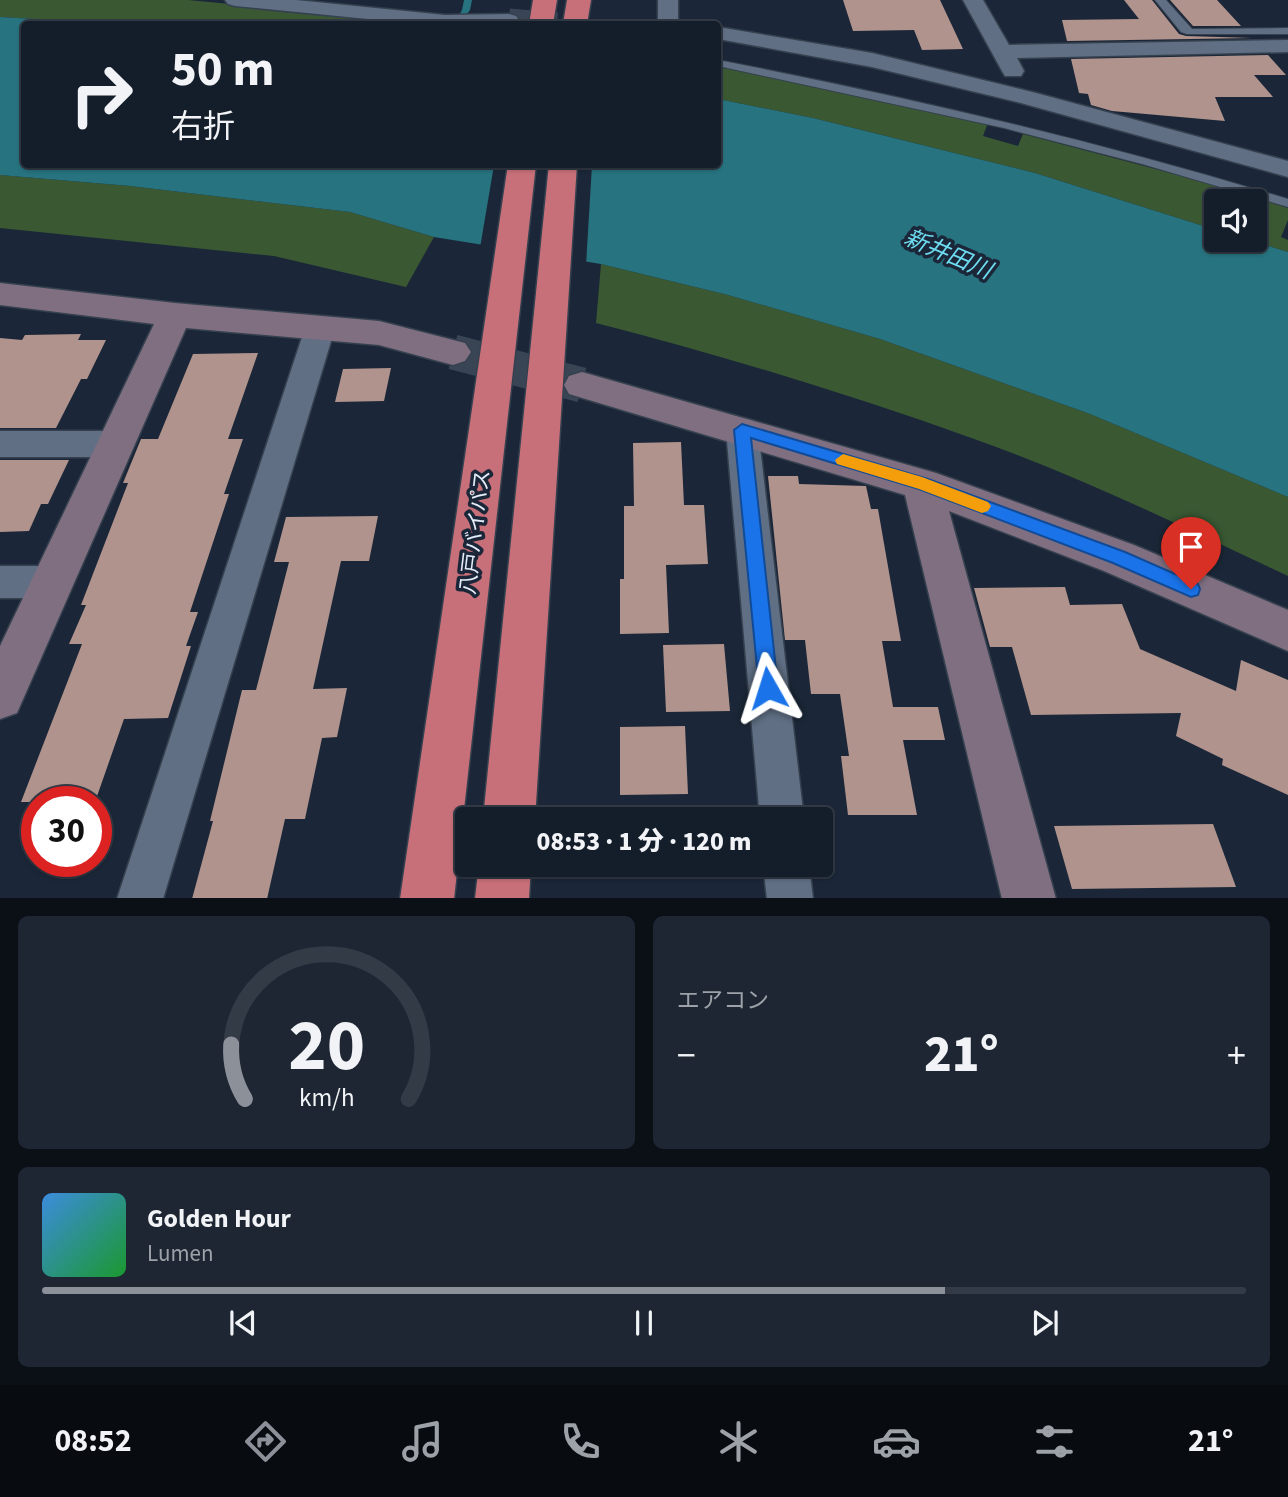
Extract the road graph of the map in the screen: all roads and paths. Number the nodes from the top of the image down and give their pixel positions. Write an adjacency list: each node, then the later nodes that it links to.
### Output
1 (235, 0): 7 (street)
2 (545, 0): 8 (highway)
3 (579, 0): 9 (highway)
4 (668, 0): 10 (street)
5 (972, 0): 14 (street)
6 (1160, 0): 11 (lane)
7 (509, 20)
8 (542, 21)
9 (576, 21)
10 (668, 21)
11 (1288, 31)
12 (721, 34): 16 (street)
13 (1288, 46): 14 (street)
14 (1003, 52): 16 (street)
15 (721, 64): 20 (lane)
16 (1028, 98): 19 (street)
17 (521, 168): 39 (highway, 八戸バイパス)
18 (563, 168): 34 (highway)
19 (1288, 169)
20 (1288, 203)
21 (0, 294): 22 (street)
22 (176, 315): 23 (street); 28 (street)
23 (320, 328): 24 (street); 38 (street)
24 (453, 352)
25 (582, 385): 26 (street)
26 (742, 430): 29 (street); 35 (street)
27 (0, 444): 28 (street)
28 (117, 444): 31 (street)
29 (922, 484): 32 (street); 42 (street)
30 (0, 582): 31 (street)
31 (53, 582): 33 (street)
32 (1288, 631)
33 (0, 697)
34 (510, 807)
35 (781, 807)
36 (504, 877): 40 (highway)
37 (788, 877): 41 (street)
38 (140, 898)
39 (427, 898)
40 (502, 898)
41 (790, 898)
42 (1029, 898)

